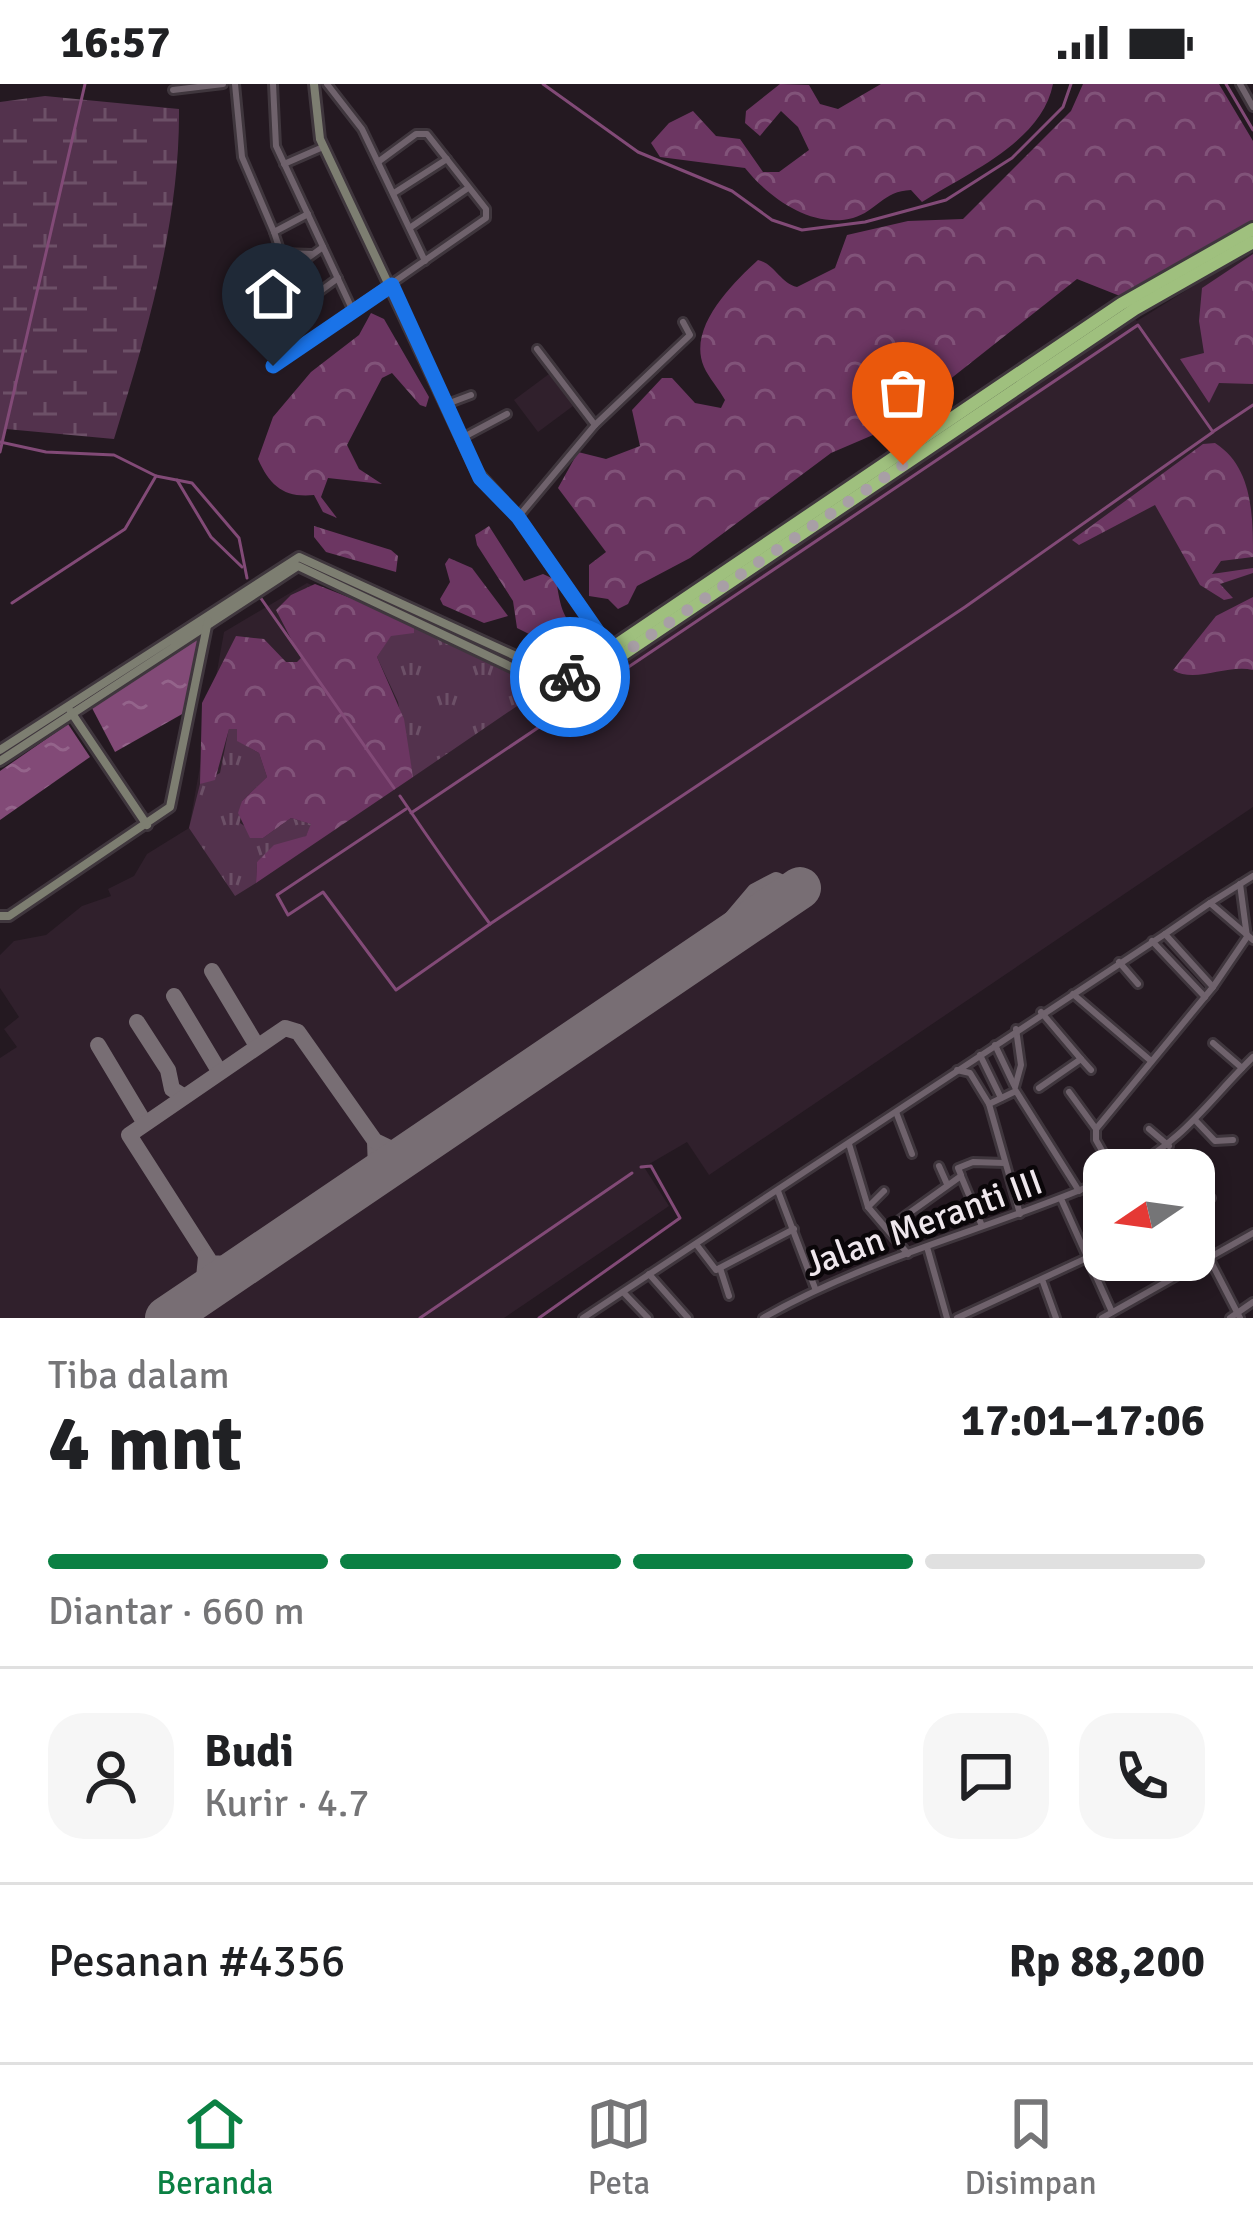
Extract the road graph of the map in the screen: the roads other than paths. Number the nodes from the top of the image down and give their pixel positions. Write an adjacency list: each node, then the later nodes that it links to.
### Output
1 (223, 84): 7 (street)
2 (235, 84): 8 (street)
3 (273, 84): 14 (street)
4 (314, 84): 11 (street)
5 (327, 84): 13 (street)
6 (1240, 84): 9 (street)
7 (173, 90)
8 (236, 103): 10 (street); 20 (street)
9 (1253, 107)
10 (224, 116)
11 (323, 147): 14 (street); 29 (street)
12 (447, 159): 13 (street); 15 (street); 16 (street)
13 (378, 162): 16 (street)
14 (284, 164): 17 (street)
15 (468, 188): 18 (street); 25 (street)
16 (394, 193): 18 (street)
17 (308, 214): 20 (street); 22 (street)
18 (410, 227): 25 (street)
19 (1253, 229): 26 (highway)
20 (274, 232): 23 (street)
21 (1253, 242): 26 (highway)
22 (323, 247): 24 (street); 27 (street)
23 (281, 253): 24 (street); 28 (street)
24 (312, 254): 28 (street)
25 (425, 261): 29 (street)
26 (1187, 273): 42 (highway)
27 (338, 278): 31 (street); 34 (street)
28 (275, 282): 30 (street)
29 (392, 285): 31 (street); 37 (street)
30 (264, 290)
31 (353, 310): 34 (street)
32 (683, 322): 39 (street)
33 (537, 349): 39 (street)
34 (294, 352): 35 (street)
35 (273, 366)
36 (471, 395): 37 (street)
37 (447, 404): 40 (street)
38 (507, 414): 40 (street)
39 (595, 424): 41 (street)
40 (462, 438): 41 (street)
41 (518, 517): 44 (street)
42 (720, 582): 44 (highway); 45 (highway)
43 (207, 619): 45 (street); 46 (street); 47 (street); 49 (street)
44 (609, 648): 45 (highway)
45 (561, 683)
46 (71, 712): 48 (street); 49 (street)
47 (0, 750)
48 (0, 761)
49 (146, 825): 53 (street)
50 (1253, 876): 51 (street)
51 (1240, 884): 52 (street); 55 (street)
52 (1210, 904): 54 (street); 55 (street)
53 (0, 916)
54 (1165, 934): 56 (street); 59 (street)
55 (1250, 939): 59 (street)
56 (1152, 941): 57 (street); 61 (street)
57 (1119, 962): 58 (street); 60 (street)
58 (1138, 984)
59 (1214, 987): 61 (street)
60 (1073, 994): 62 (street); 69 (street)
61 (1204, 997): 69 (street)
62 (1041, 1012): 63 (street); 68 (street)
63 (1016, 1029): 65 (street); 74 (street)
64 (1213, 1043): 70 (street)
65 (995, 1045): 66 (street); 74 (street)
66 (980, 1055): 71 (street); 76 (street)
67 (1253, 1057): 70 (street)
68 (1081, 1059): 72 (street); 73 (street)
69 (1151, 1061): 80 (street)
70 (1242, 1068): 79 (street)
71 (957, 1070): 77 (street); 78 (street)
72 (1091, 1070)
73 (1039, 1088)
74 (1016, 1089): 76 (street); 95 (street)
75 (1069, 1093): 80 (street)
76 (1001, 1097): 77 (street)
77 (989, 1104): 88 (street)
78 (896, 1112): 83 (street); 87 (street)
79 (1196, 1121): 82 (street); 84 (street)
80 (1096, 1129): 85 (street)
81 (1149, 1129): 84 (street)
82 (1233, 1140)
83 (848, 1143): 93 (street); 97 (street)
84 (1169, 1146): 86 (street)
85 (1101, 1149)
86 (1164, 1149)
87 (912, 1154)
88 (1005, 1163): 90 (street); 98 (street)
89 (940, 1166): 91 (street)
90 (961, 1175): 91 (street); 100 (street)
91 (947, 1184): 99 (street)
92 (1083, 1189): 95 (street, Jalan Meranti III)
93 (777, 1190): 101 (street); 103 (street)
94 (884, 1191): 97 (street)
95 (1079, 1191): 96 (street, Jalan Meranti III)
96 (1062, 1201): 98 (street, Jalan Meranti III); 105 (street)
97 (868, 1207): 106 (street)
98 (1020, 1214): 100 (street, Jalan Meranti III)
99 (898, 1220)
100 (982, 1226): 104 (street, Jalan Meranti III)
101 (794, 1229): 109 (street); 115 (street)
102 (1253, 1233): 107 (street)
103 (695, 1243): 109 (street); 111 (street)
104 (927, 1247): 106 (street, Jalan Meranti III); 125 (street)
105 (1083, 1252)
106 (908, 1254): 115 (street, Jalan Meranti III)
107 (1215, 1255)
108 (1083, 1260): 112 (street)
109 (720, 1268): 117 (street)
110 (1215, 1269): 120 (street)
111 (649, 1274): 116 (street); 123 (street)
112 (1042, 1281): 126 (street); 127 (street)
113 (1097, 1281): 119 (street)
114 (1168, 1281): 119 (street)
115 (815, 1288): 124 (street, Jalan Meranti III)
116 (623, 1292): 121 (street); 122 (street)
117 (729, 1296)
118 (1253, 1302): 120 (street)
119 (1112, 1313): 128 (street)
120 (1240, 1316): 129 (street)
121 (584, 1318)
122 (648, 1318)
123 (688, 1318)
124 (763, 1318)
125 (947, 1318)
126 (957, 1318)
127 (1056, 1318)
128 (1102, 1318)
129 (1230, 1318)

